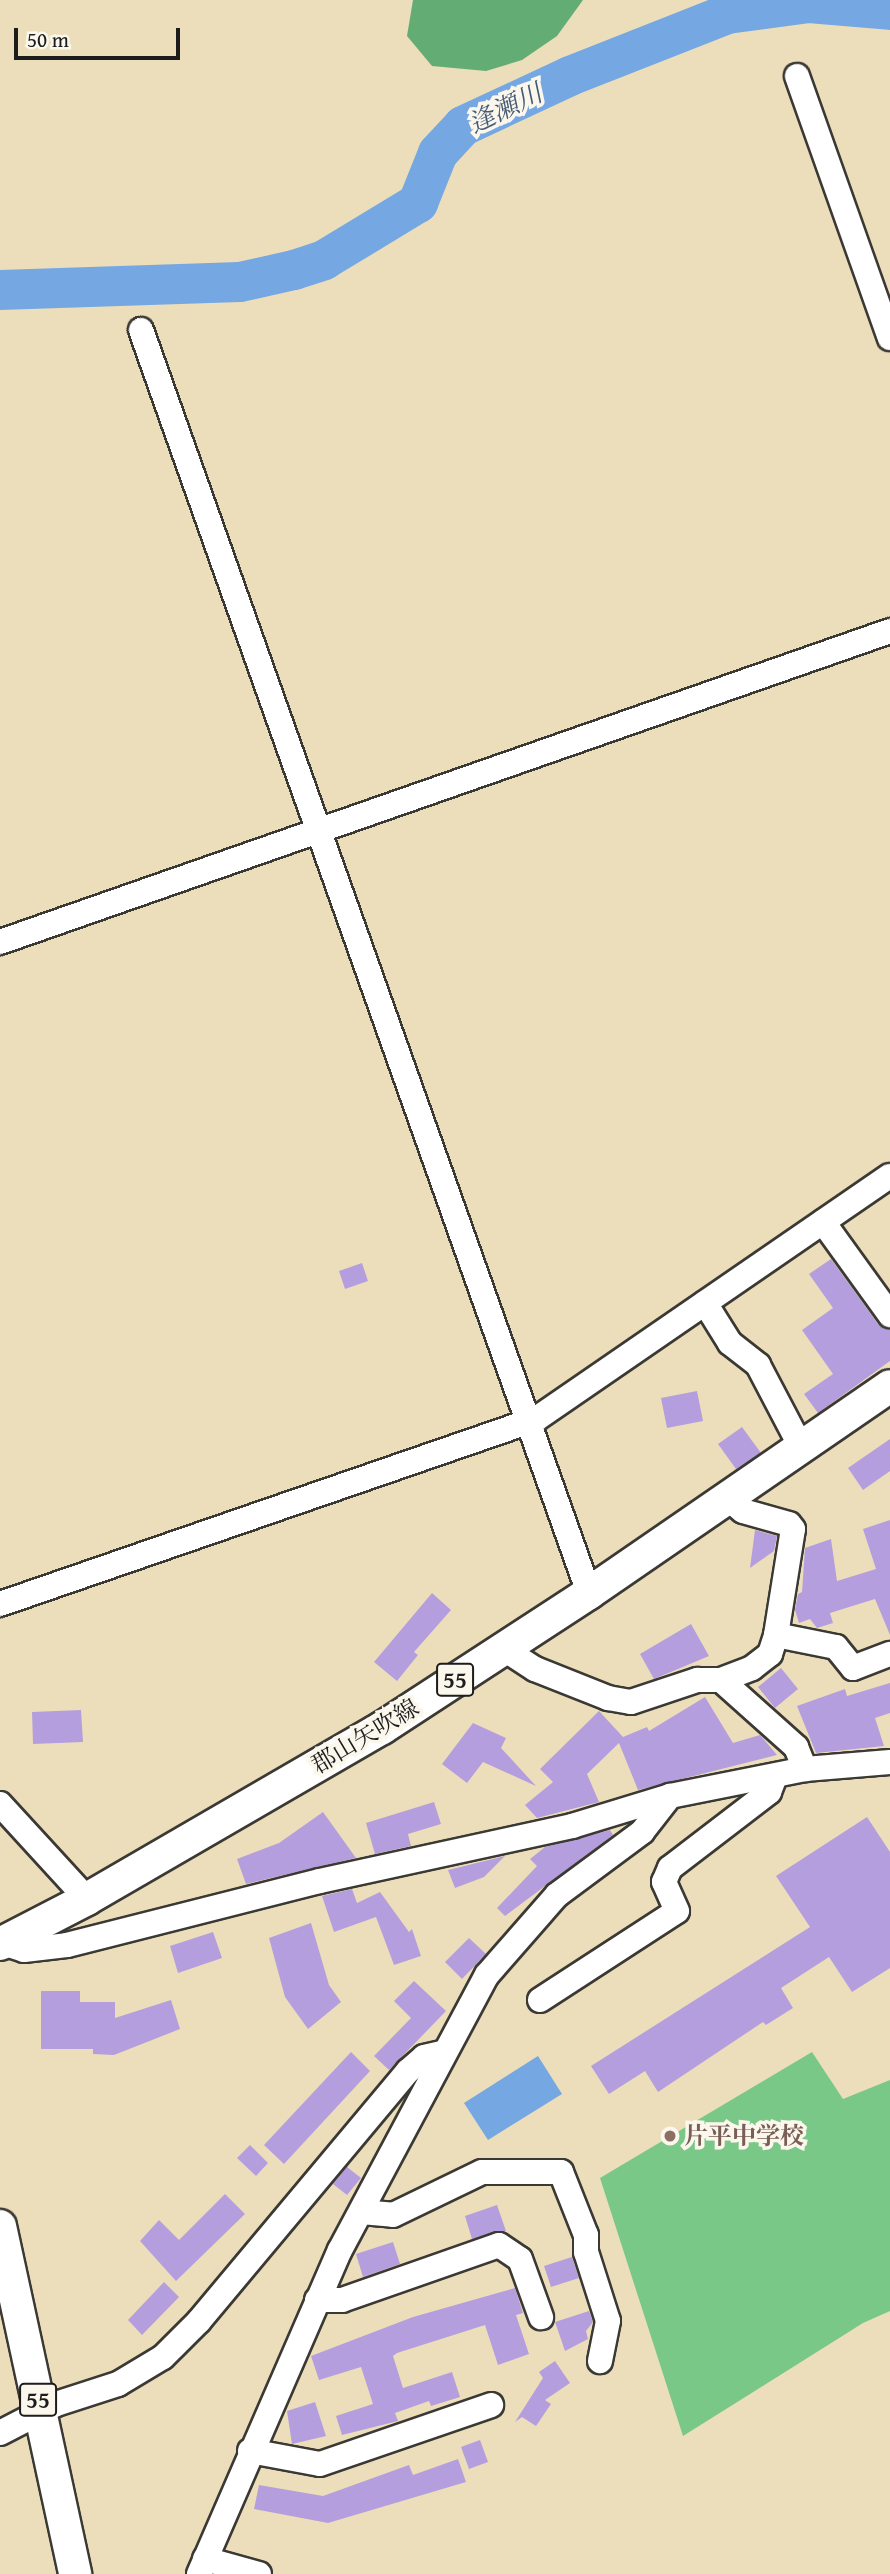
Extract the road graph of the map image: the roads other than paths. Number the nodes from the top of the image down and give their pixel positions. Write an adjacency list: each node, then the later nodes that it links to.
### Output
1 (797, 76): 3 (street)
2 (141, 330): 5 (street)
3 (890, 338)
4 (890, 631): 5 (street)
5 (320, 832): 6 (street); 12 (street)
6 (0, 942)
7 (890, 1176): 8 (street)
8 (823, 1223): 9 (street); 10 (street)
9 (705, 1303): 12 (street); 13 (street)
10 (890, 1315)
11 (890, 1386): 13 (main road, 郡山矢吹線 / 55)
12 (526, 1424): 15 (street); 16 (street)
13 (801, 1447): 14 (main road, 郡山矢吹線 / 55)
14 (727, 1498): 15 (main road, 郡山矢吹線 / 55); 17 (street)
15 (589, 1593): 18 (main road, 郡山矢吹線 / 55)
16 (0, 1604)
17 (776, 1636): 19 (street); 20 (street)
18 (504, 1649): 20 (street); 26 (main road, 郡山矢吹線 / 55)
19 (890, 1654)
20 (721, 1680): 22 (street)
21 (890, 1762): 22 (street)
22 (805, 1769): 23 (street)
23 (775, 1776): 24 (street); 28 (street)
24 (670, 1796): 27 (street); 29 (street)
25 (0, 1804): 26 (street)
26 (87, 1899): 27 (main road, 郡山矢吹線 / 55)
27 (2, 1943)
28 (540, 2000)
29 (442, 2053): 30 (street); 36 (street)
30 (360, 2212): 32 (street); 34 (street)
31 (0, 2226): 36 (main road, 55)
32 (317, 2300): 33 (street); 38 (street)
33 (541, 2317)
34 (600, 2361)
35 (491, 2405): 38 (street)
36 (41, 2414): 37 (street); 40 (main road, 55)
37 (0, 2432)
38 (250, 2451): 39 (street)
39 (202, 2567): 41 (street)
40 (75, 2574)
41 (259, 2574)

